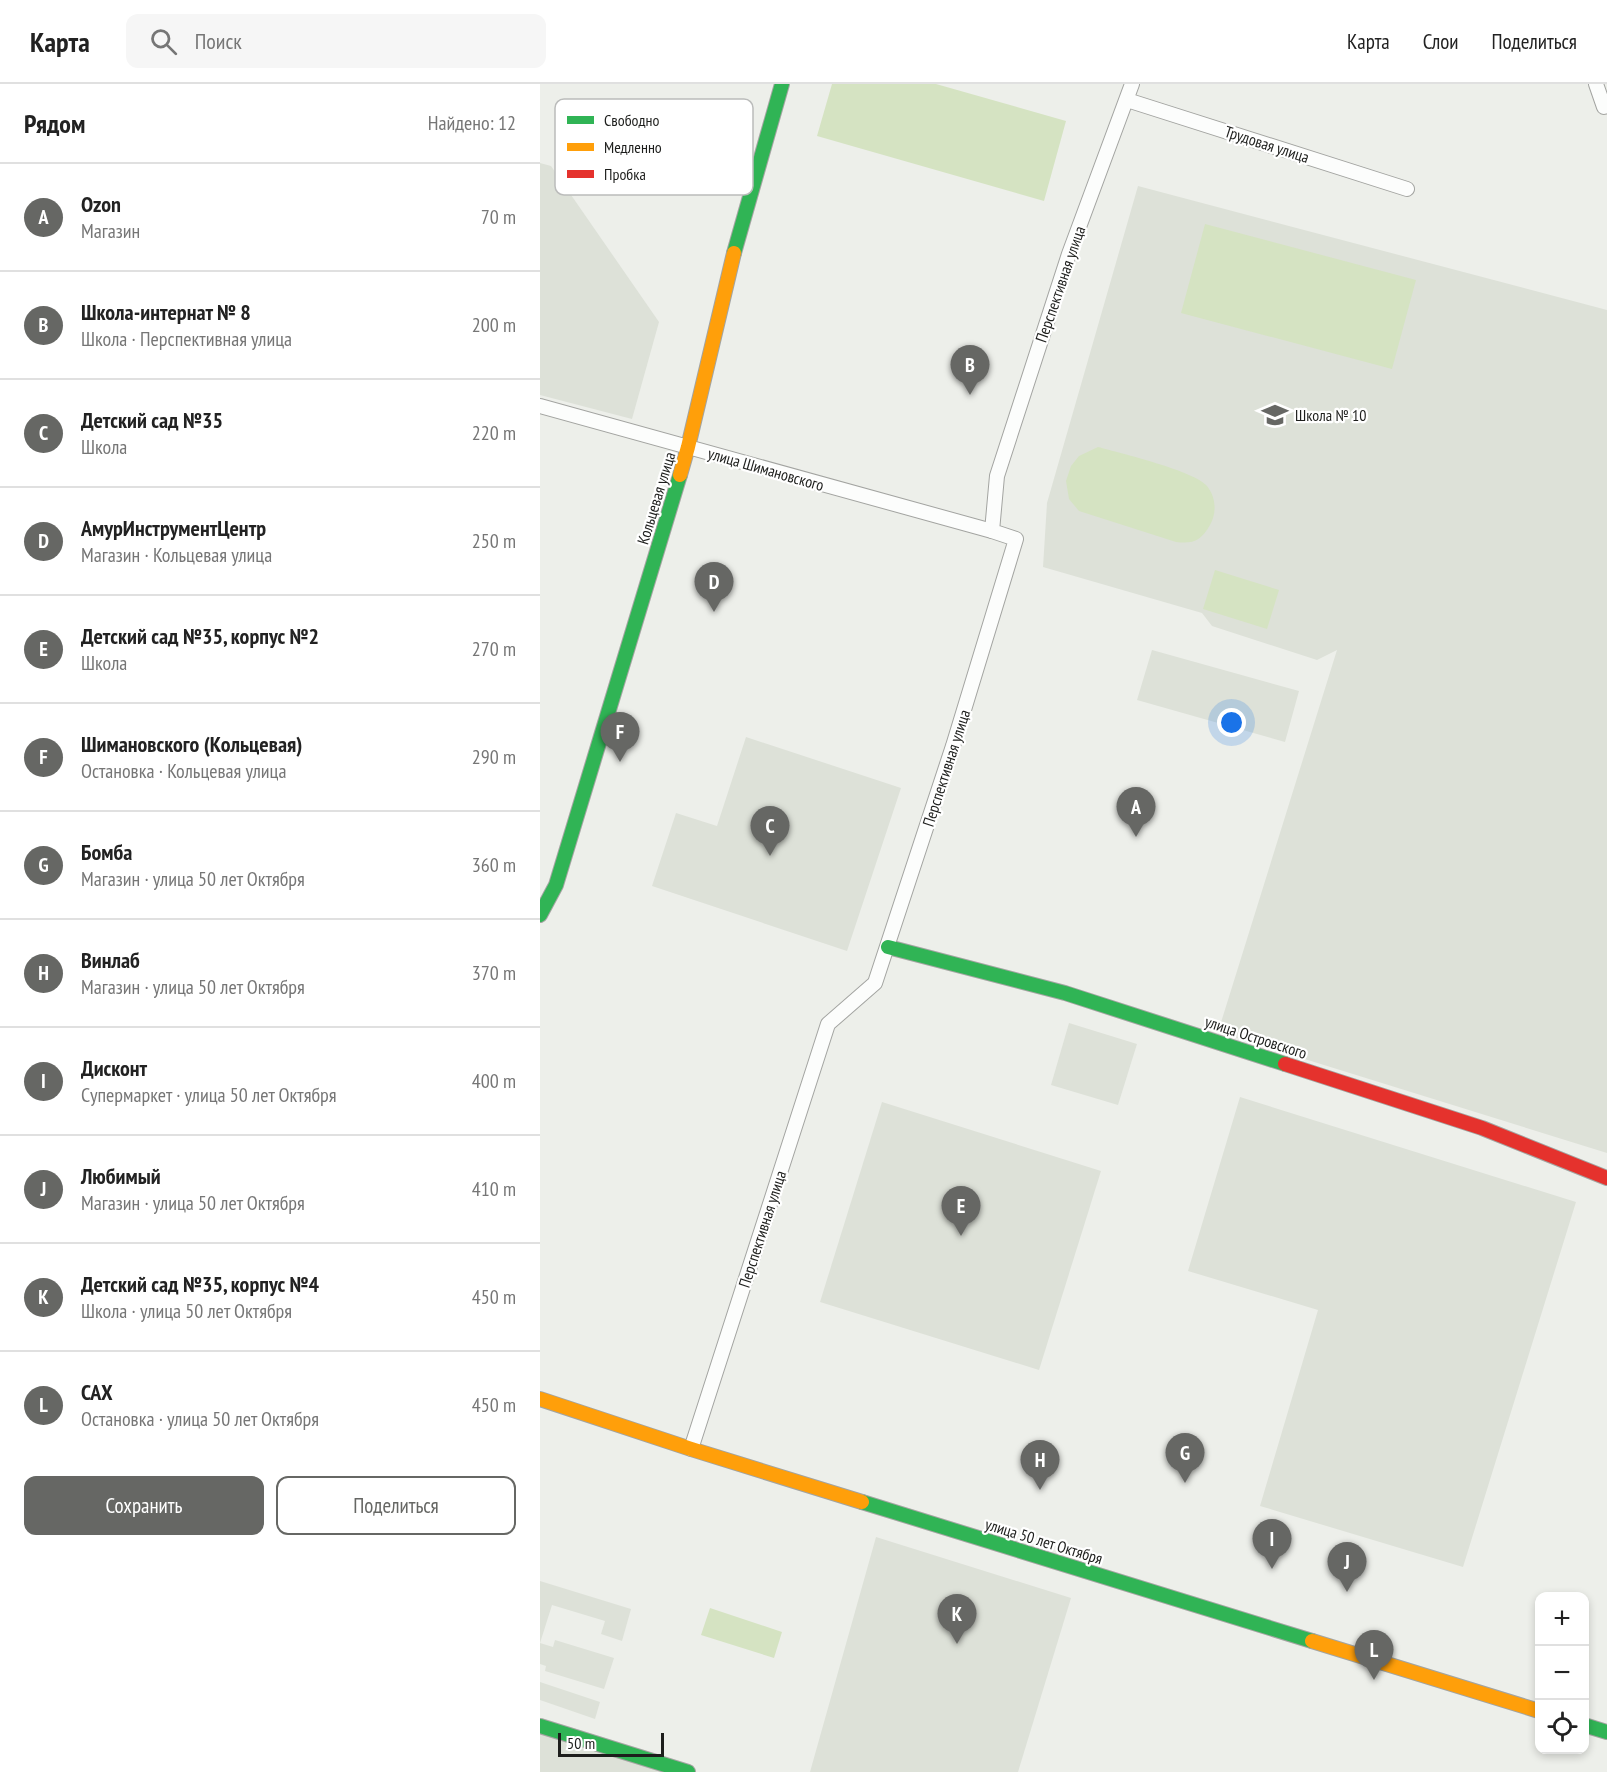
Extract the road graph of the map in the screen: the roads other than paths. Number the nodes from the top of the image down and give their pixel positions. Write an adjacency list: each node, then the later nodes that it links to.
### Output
1 (782, 84): 6 (street, Кольцевая улица)
2 (1132, 84): 4 (street, Перспективная улица)
3 (1596, 84): 5 (street)
4 (1127, 100): 7 (street, Трудовая улица); 11 (street, Перспективная улица)
5 (1604, 107)
6 (753, 186)
7 (1407, 189)
8 (751, 195): 10 (street, Кольцевая улица)
9 (540, 406): 10 (street, улица Шимановского)
10 (688, 447): 11 (street, улица Шимановского); 12 (street, Кольцевая улица)
11 (992, 531): 14 (street, Перспективная улица)
12 (546, 892): 13 (street, Кольцевая улица)
13 (540, 915)
14 (888, 946): 15 (street, улица Островского); 17 (street, Перспективная улица)
15 (1607, 1178)
16 (540, 1400): 17 (street, улица 50 лет Октября)
17 (692, 1449): 18 (street, улица 50 лет Октября)
18 (1535, 1710)
19 (540, 1726): 22 (street)
20 (1589, 1727): 21 (street)
21 (1607, 1732)
22 (688, 1772)

